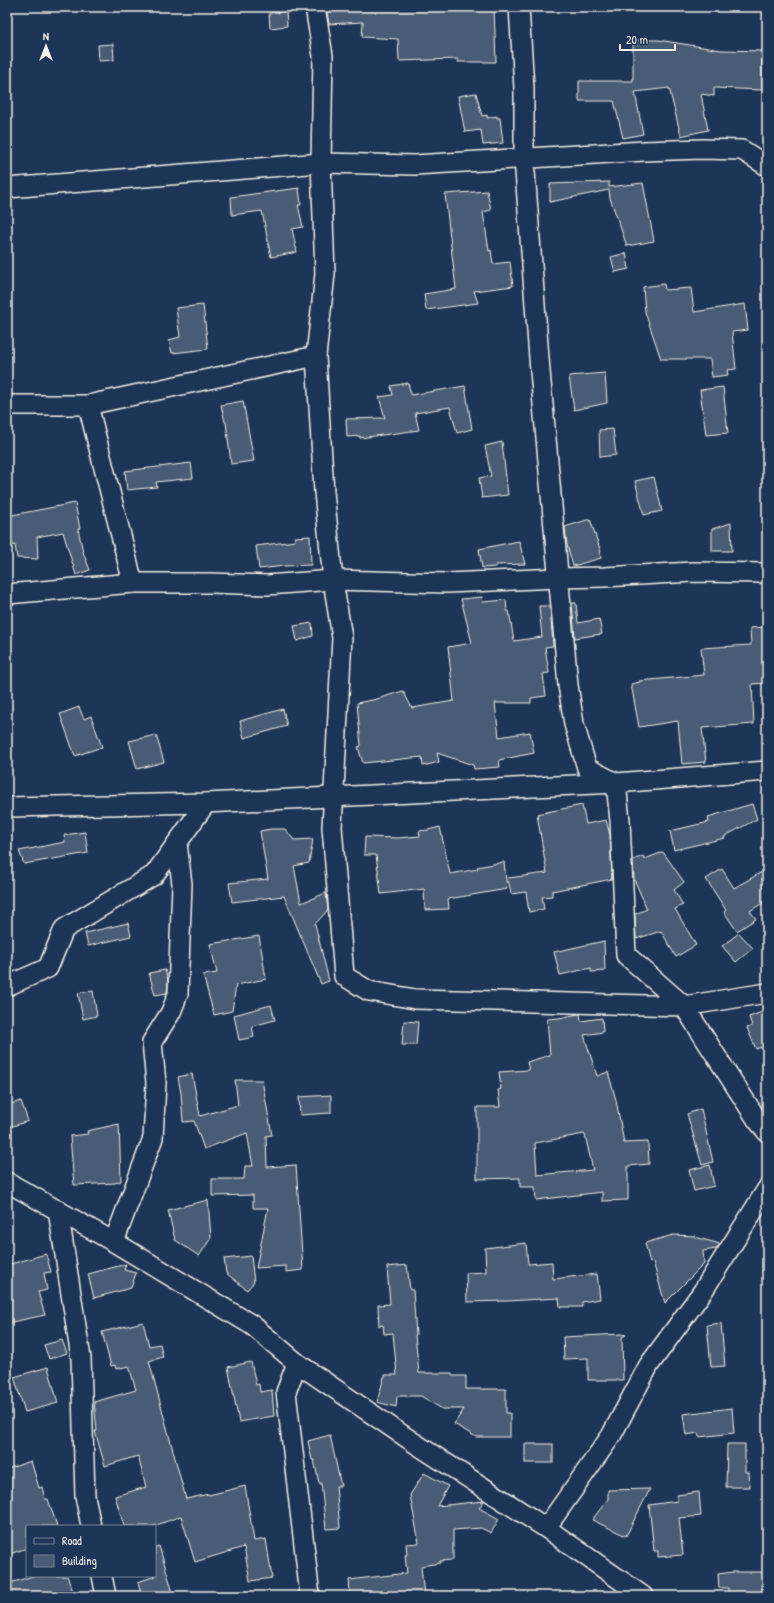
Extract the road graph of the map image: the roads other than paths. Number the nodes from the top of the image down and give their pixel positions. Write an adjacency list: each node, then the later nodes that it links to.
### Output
1 (314, 7): 4 (street)
2 (519, 7): 3 (street)
3 (524, 158): 4 (street); 5 (street); 11 (street)
4 (321, 163): 6 (street); 7 (street)
5 (767, 166)
6 (7, 188)
7 (316, 356): 9 (street); 12 (street)
8 (7, 405): 9 (street)
9 (88, 405): 13 (street)
10 (767, 573): 11 (street)
11 (558, 578): 12 (street); 16 (street)
12 (333, 580): 13 (street); 17 (street)
13 (133, 583): 14 (street)
14 (7, 594)
15 (767, 771): 16 (street)
16 (616, 783): 17 (street); 23 (street)
17 (335, 797): 18 (street); 23 (street)
18 (206, 804): 19 (street); 20 (street)
19 (7, 807)
20 (177, 843): 21 (street); 28 (street)
21 (7, 986)
22 (767, 993): 23 (street)
23 (684, 1006): 24 (street)
24 (767, 1132)
25 (7, 1182): 27 (street)
26 (767, 1190): 31 (street)
27 (58, 1210): 28 (street); 30 (street)
28 (114, 1242): 29 (street)
29 (297, 1363): 31 (street); 34 (street)
30 (91, 1525)
31 (546, 1528): 35 (street)
32 (102, 1577): 33 (street)
33 (106, 1596)
34 (310, 1596)
35 (643, 1596)

